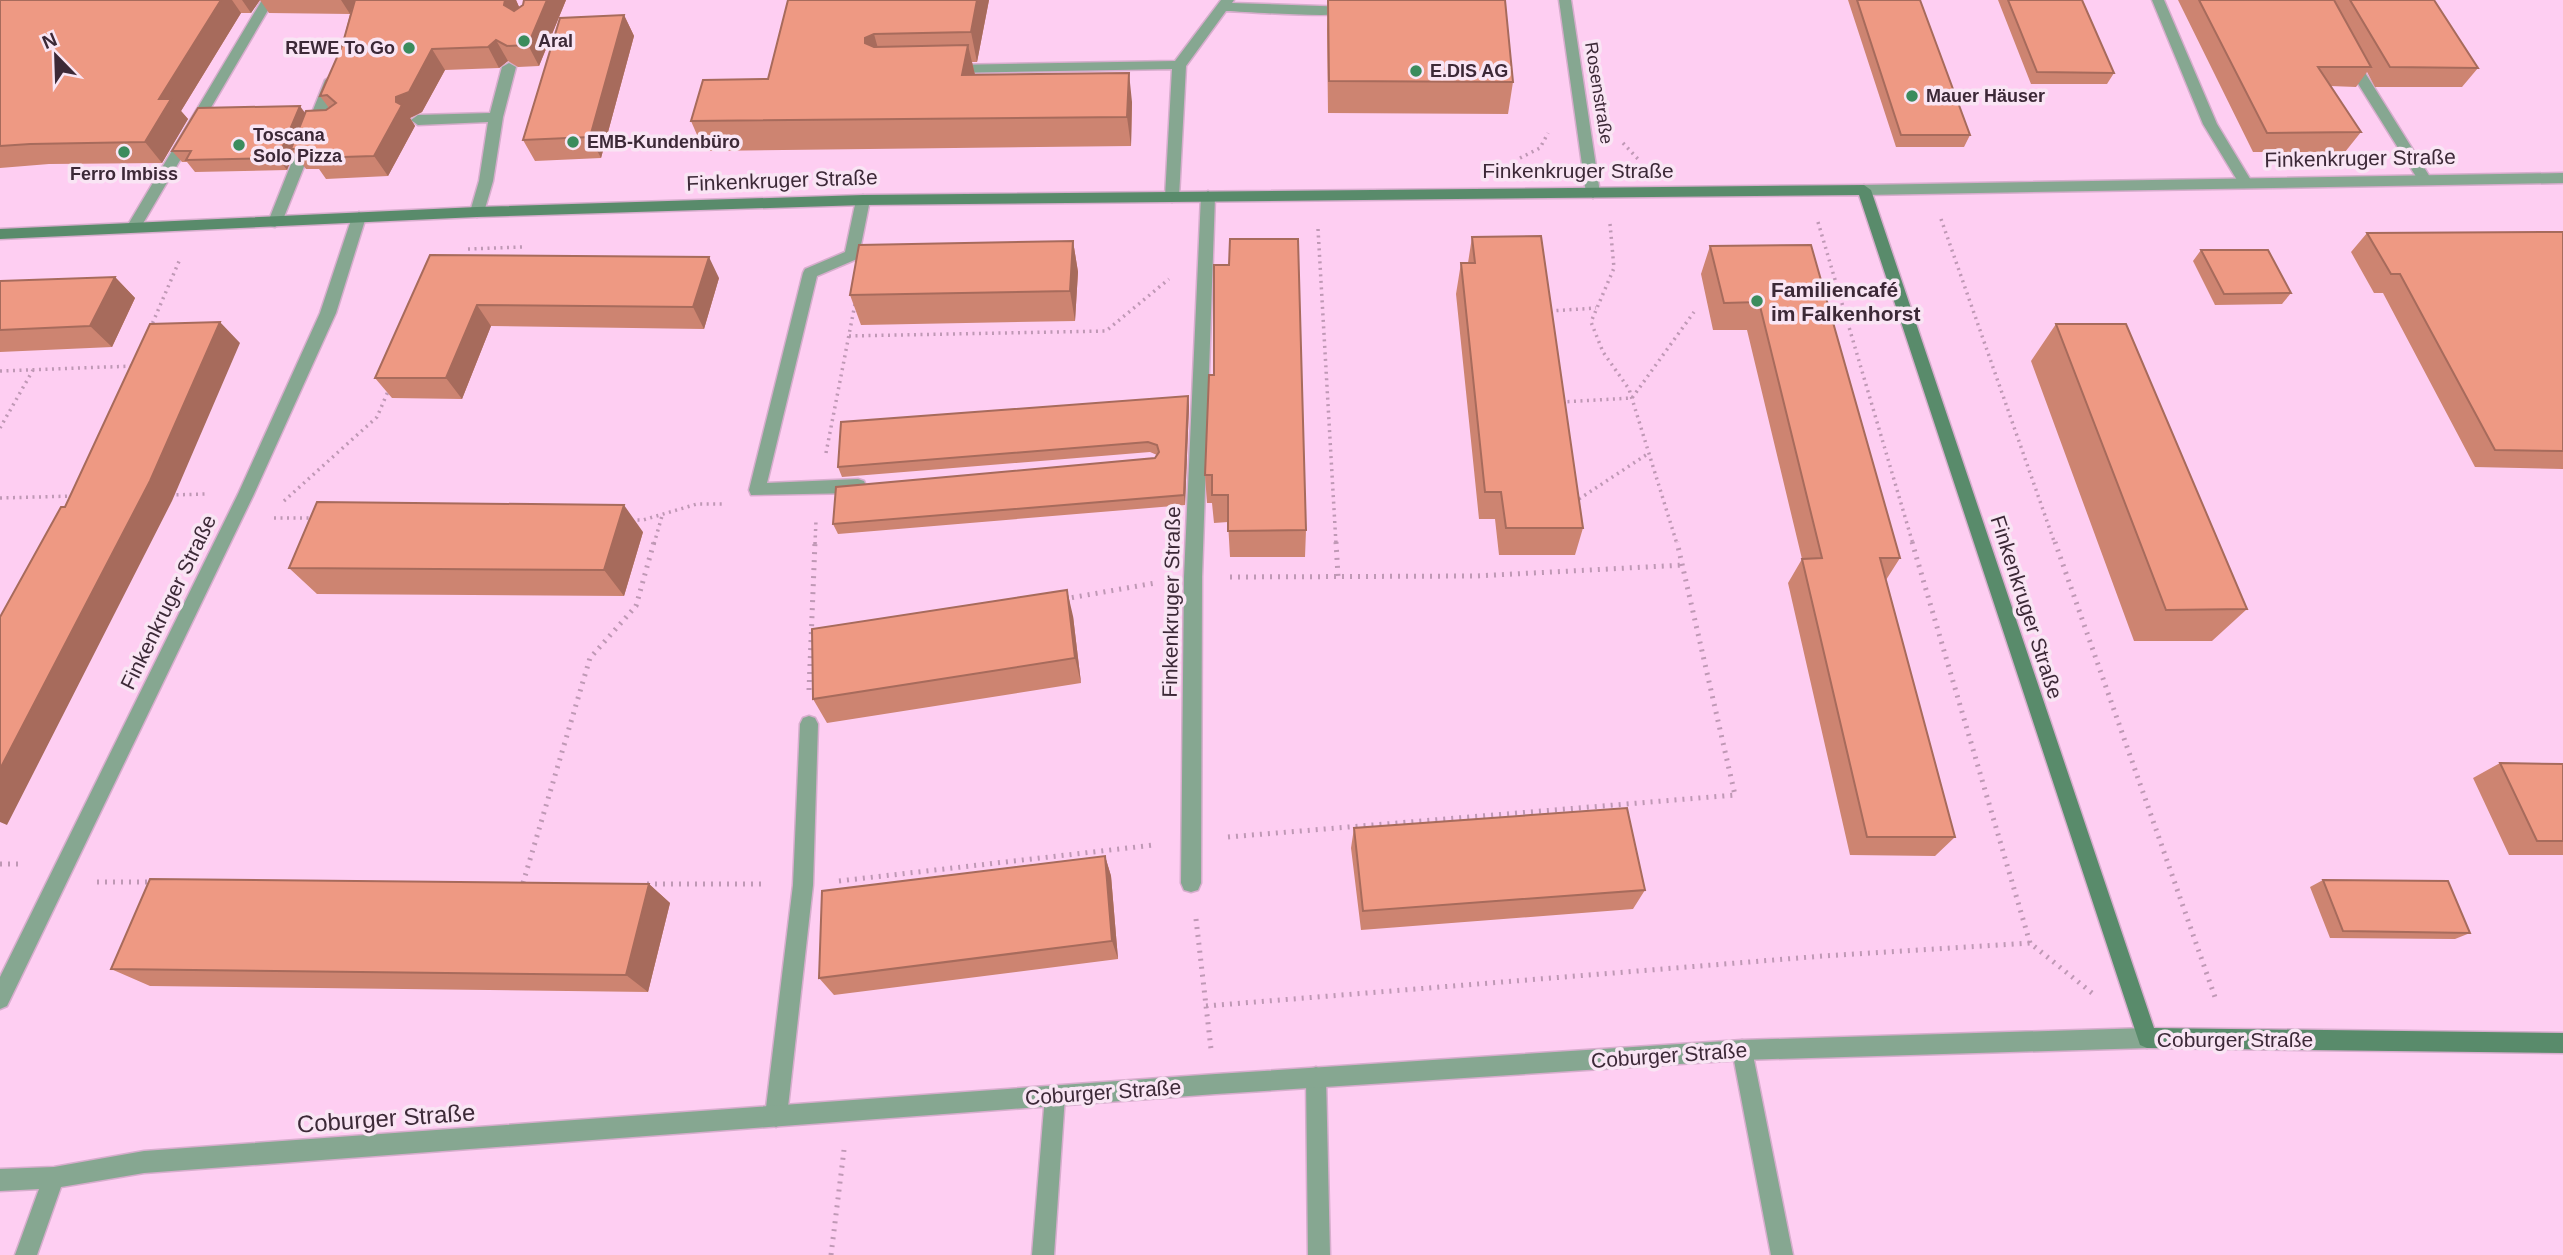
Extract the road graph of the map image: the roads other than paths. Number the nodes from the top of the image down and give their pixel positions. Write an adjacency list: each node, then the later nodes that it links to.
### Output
1 (268, 0): 24 (street)
2 (1395, 0): 5 (street)
3 (1565, 0): 17 (street, Rosenstraße)
4 (2158, 0): 15 (street)
5 (1225, 3): 7 (street)
6 (2343, 47): 14 (street)
7 (1179, 65): 10 (street); 19 (street)
8 (338, 66): 23 (street)
9 (509, 67): 11 (street)
10 (936, 69)
11 (496, 117): 12 (street); 21 (street)
12 (418, 120)
13 (2563, 178): 14 (street, Finkenkruger Straße)
14 (2425, 180): 15 (street, Finkenkruger Straße)
15 (2245, 182): 16 (street, Finkenkruger Straße)
16 (1864, 190): 17 (street, Finkenkruger Straße); 30 (street, Finkenkruger Straße)
17 (1594, 193): 18 (street, Finkenkruger Straße)
18 (1208, 196): 19 (street, Finkenkruger Straße); 28 (street, Finkenkruger Straße)
19 (1172, 197): 20 (street, Finkenkruger Straße)
20 (863, 200): 21 (street, Finkenkruger Straße); 26 (street)
21 (477, 212): 22 (street, Finkenkruger Straße)
22 (359, 217): 23 (street, Finkenkruger Straße); 29 (street, Finkenkruger Straße)
23 (275, 222): 24 (street, Finkenkruger Straße)
24 (133, 229): 25 (street, Finkenkruger Straße)
25 (0, 234)
26 (874, 485)
27 (809, 724): 35 (street)
28 (1191, 883)
29 (0, 999)
30 (2147, 1038): 31 (street, Coburger Straße); 32 (street, Coburger Straße)
31 (2563, 1043)
32 (1742, 1051): 33 (street, Coburger Straße); 41 (street)
33 (1316, 1077): 34 (street, Coburger Straße); 40 (street)
34 (1055, 1096): 35 (street, Coburger Straße); 39 (street)
35 (776, 1116): 36 (street, Coburger Straße)
36 (54, 1178): 37 (street, Coburger Straße); 38 (street)
37 (0, 1180)
38 (26, 1255)
39 (1043, 1255)
40 (1319, 1255)
41 (1782, 1255)

